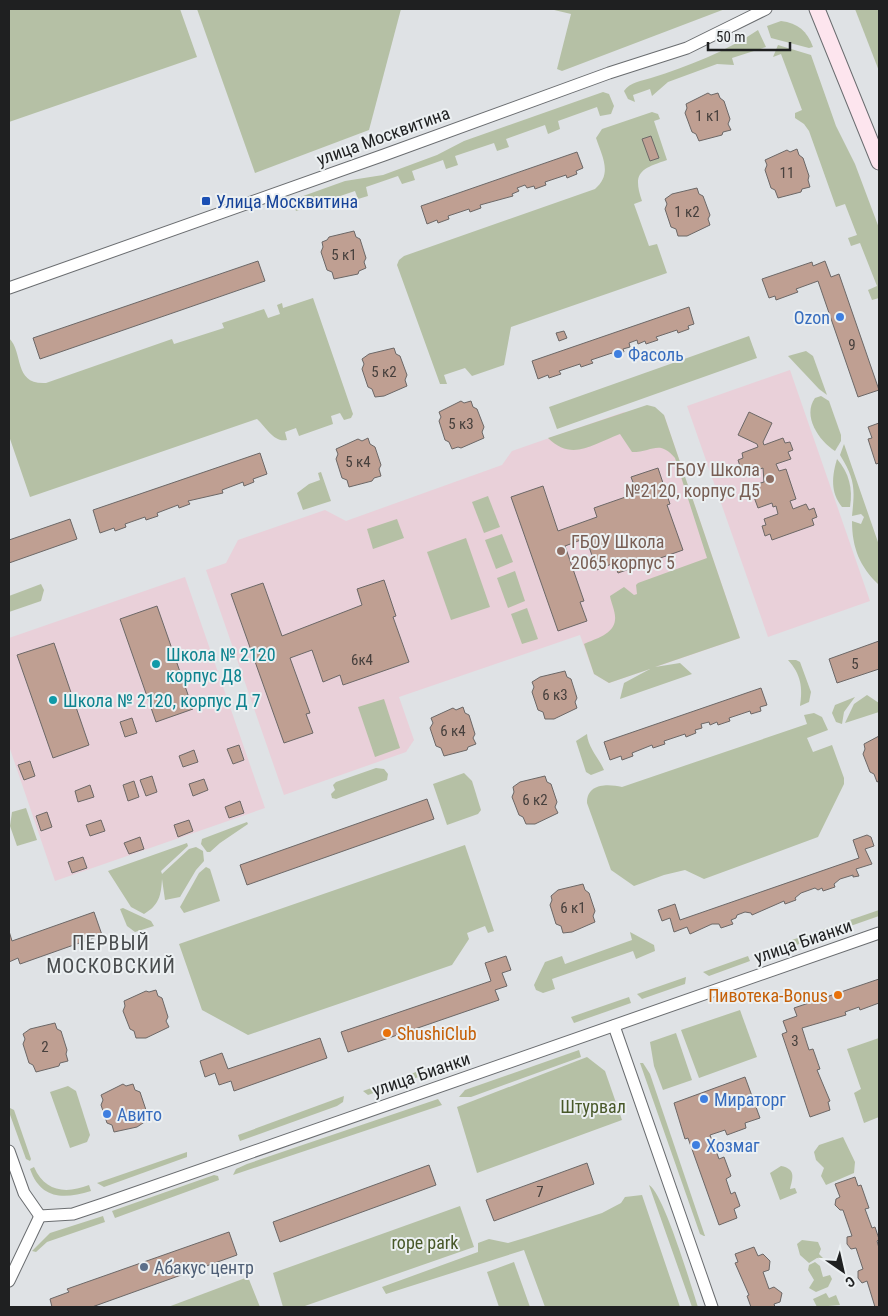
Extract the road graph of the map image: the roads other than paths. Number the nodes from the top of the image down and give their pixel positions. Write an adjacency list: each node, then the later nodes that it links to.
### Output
1 (766, 9): 4 (street, улица Москвитина)
2 (817, 9): 3 (main road)
3 (879, 162)
4 (9, 288)
5 (879, 933): 6 (street, улица Бианки)
6 (614, 1026): 8 (street, улица Бианки); 10 (street)
7 (9, 1152): 8 (street)
8 (40, 1216): 9 (street)
9 (9, 1280)
10 (712, 1307)

